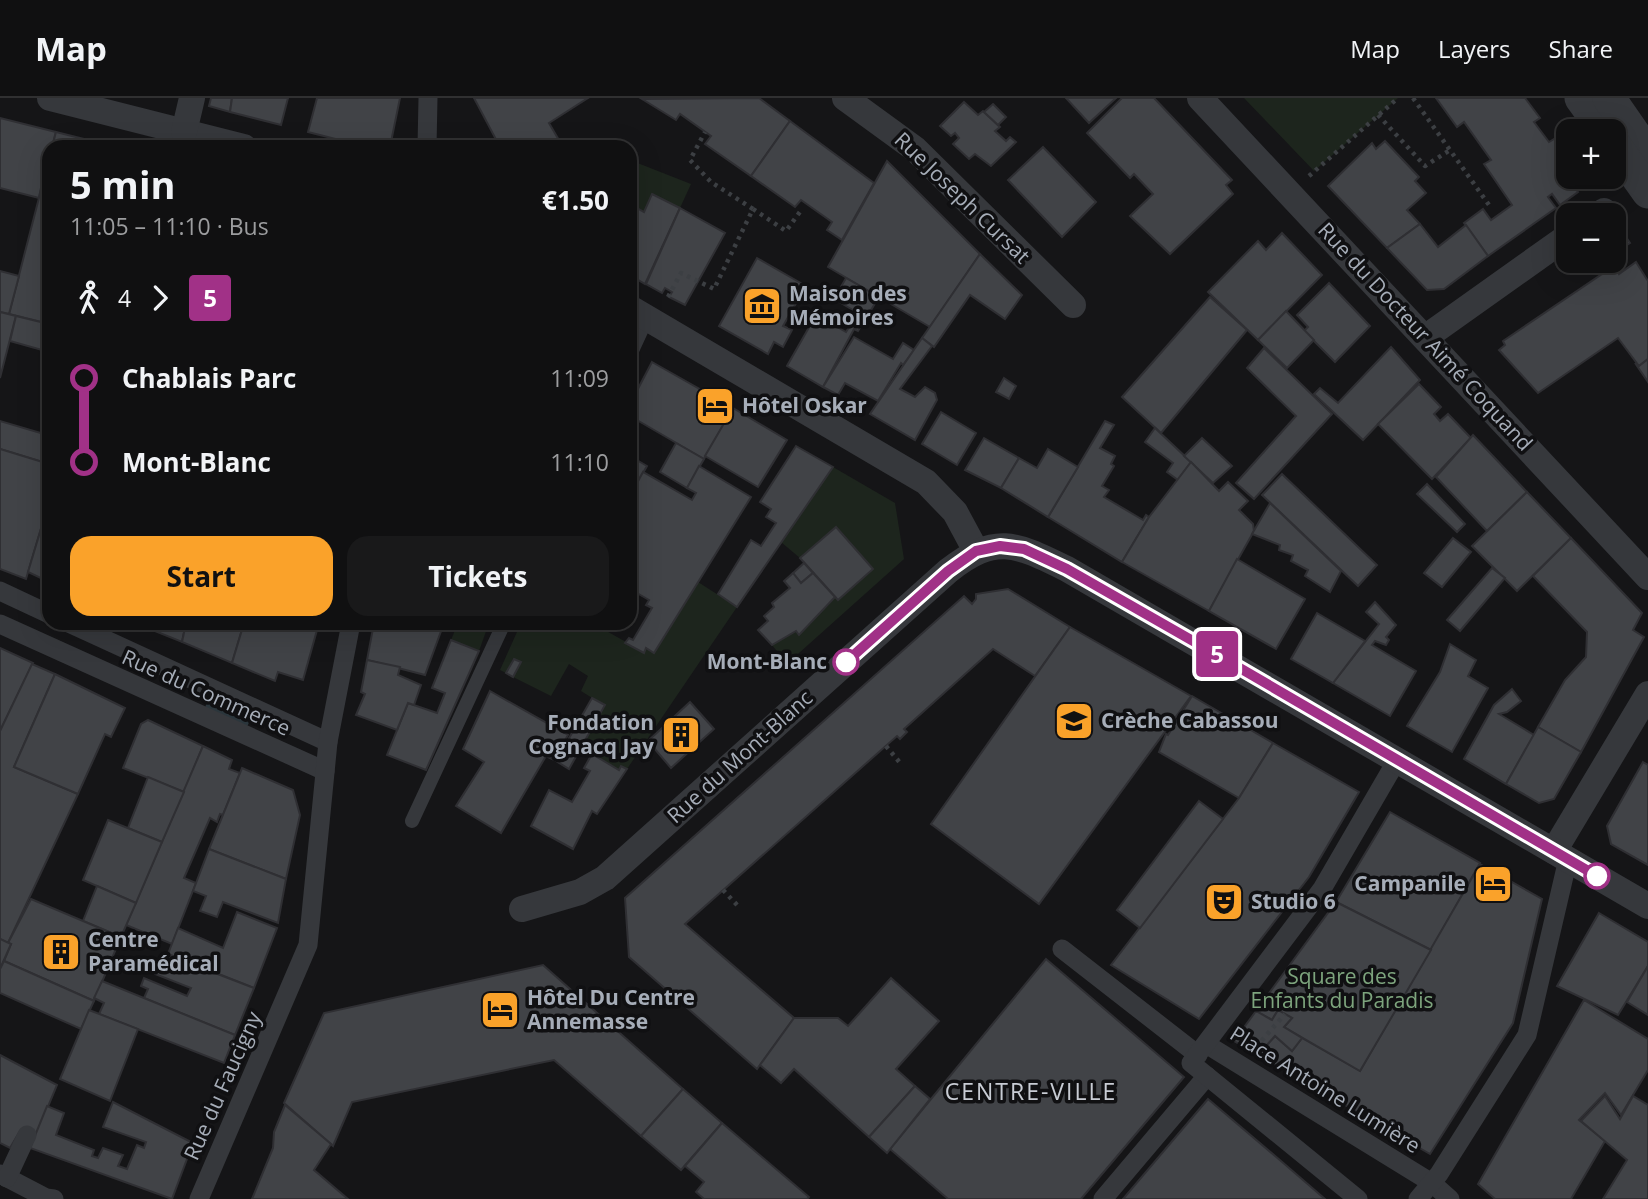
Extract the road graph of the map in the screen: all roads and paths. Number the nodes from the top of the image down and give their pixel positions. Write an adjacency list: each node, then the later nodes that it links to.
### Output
1 (50, 98): 12 (street)
2 (192, 98): 12 (street)
3 (428, 98): 15 (street)
4 (845, 98): 25 (street, Rue Joseph Cursat)
5 (1200, 98): 20 (street, Rue du Docteur Aimé Coquand)
6 (1398, 98): 10 (path)
7 (1413, 98): 16 (path)
8 (1581, 98): 11 (street)
9 (1609, 98): 17 (street)
10 (1378, 115): 16 (path); 20 (path)
11 (1596, 119)
12 (184, 132): 14 (street)
13 (705, 132): 22 (path)
14 (216, 140)
15 (427, 140)
16 (1450, 150): 21 (path)
17 (1648, 154)
18 (1626, 161): 19 (street)
19 (1648, 192)
20 (1290, 193): 28 (street, Rue du Docteur Aimé Coquand)
21 (1489, 205)
22 (753, 209): 23 (path); 26 (path)
23 (802, 209)
24 (1556, 245): 28 (street)
25 (1073, 305)
26 (644, 316): 27 (lane); 29 (street)
27 (637, 336)
28 (1426, 337): 30 (street, Rue du Docteur Aimé Coquand)
29 (976, 551): 42 (street); 50 (street, Rue du Mont-Blanc)
30 (1648, 577)
31 (0, 592): 32 (street)
32 (42, 611)
33 (0, 624): 38 (street, Rue du Commerce)
34 (72, 630): 38 (street, Rue du Commerce)
35 (84, 630): 40 (street, Rue du Commerce)
36 (350, 630): 40 (street, Rue du Faucigny)
37 (501, 630): 45 (lane)
38 (68, 655): 44 (street, Rue du Commerce)
39 (1648, 694): 46 (street)
40 (328, 742): 44 (street, Rue du Faucigny)
41 (886, 746): 43 (path)
42 (1397, 760): 46 (street); 53 (street)
43 (901, 764)
44 (325, 771): 60 (street, Rue du Faucigny)
45 (412, 821)
46 (1561, 855): 48 (street); 58 (street)
47 (723, 890): 49 (path)
48 (1648, 906)
49 (739, 907)
50 (522, 909)
51 (1062, 949): 53 (street, Place Antoine Lumière)
52 (1285, 1014): 54 (path)
53 (1202, 1049): 55 (street, Place Antoine Lumière); 58 (street, Place Antoine Lumière)
54 (1253, 1051)
55 (1207, 1076): 61 (street); 62 (street, Place Antoine Lumière)
56 (27, 1135): 57 (street)
57 (4, 1176): 59 (street)
58 (1435, 1178): 63 (street); 64 (street, Place Antoine Lumière)
59 (54, 1199)
60 (199, 1199)
61 (1103, 1199)
62 (1358, 1199)
63 (1418, 1199)
64 (1450, 1199)

